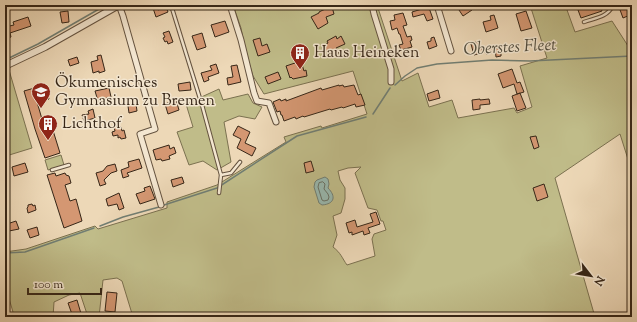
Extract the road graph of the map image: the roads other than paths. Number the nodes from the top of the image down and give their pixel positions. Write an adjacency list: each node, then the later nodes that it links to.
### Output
1 (119, 5): 9 (street); 17 (street)
2 (171, 5): 15 (lane)
3 (230, 5): 11 (street)
4 (372, 5): 10 (street)
5 (437, 5): 8 (street)
6 (611, 5): 7 (lane)
7 (584, 22)
8 (451, 51)
9 (5, 66)
10 (391, 82)
11 (276, 122)
12 (240, 162): 15 (lane)
13 (70, 165): 14 (lane)
14 (52, 170)
15 (221, 175): 16 (lane)
16 (220, 193)
17 (160, 205)

